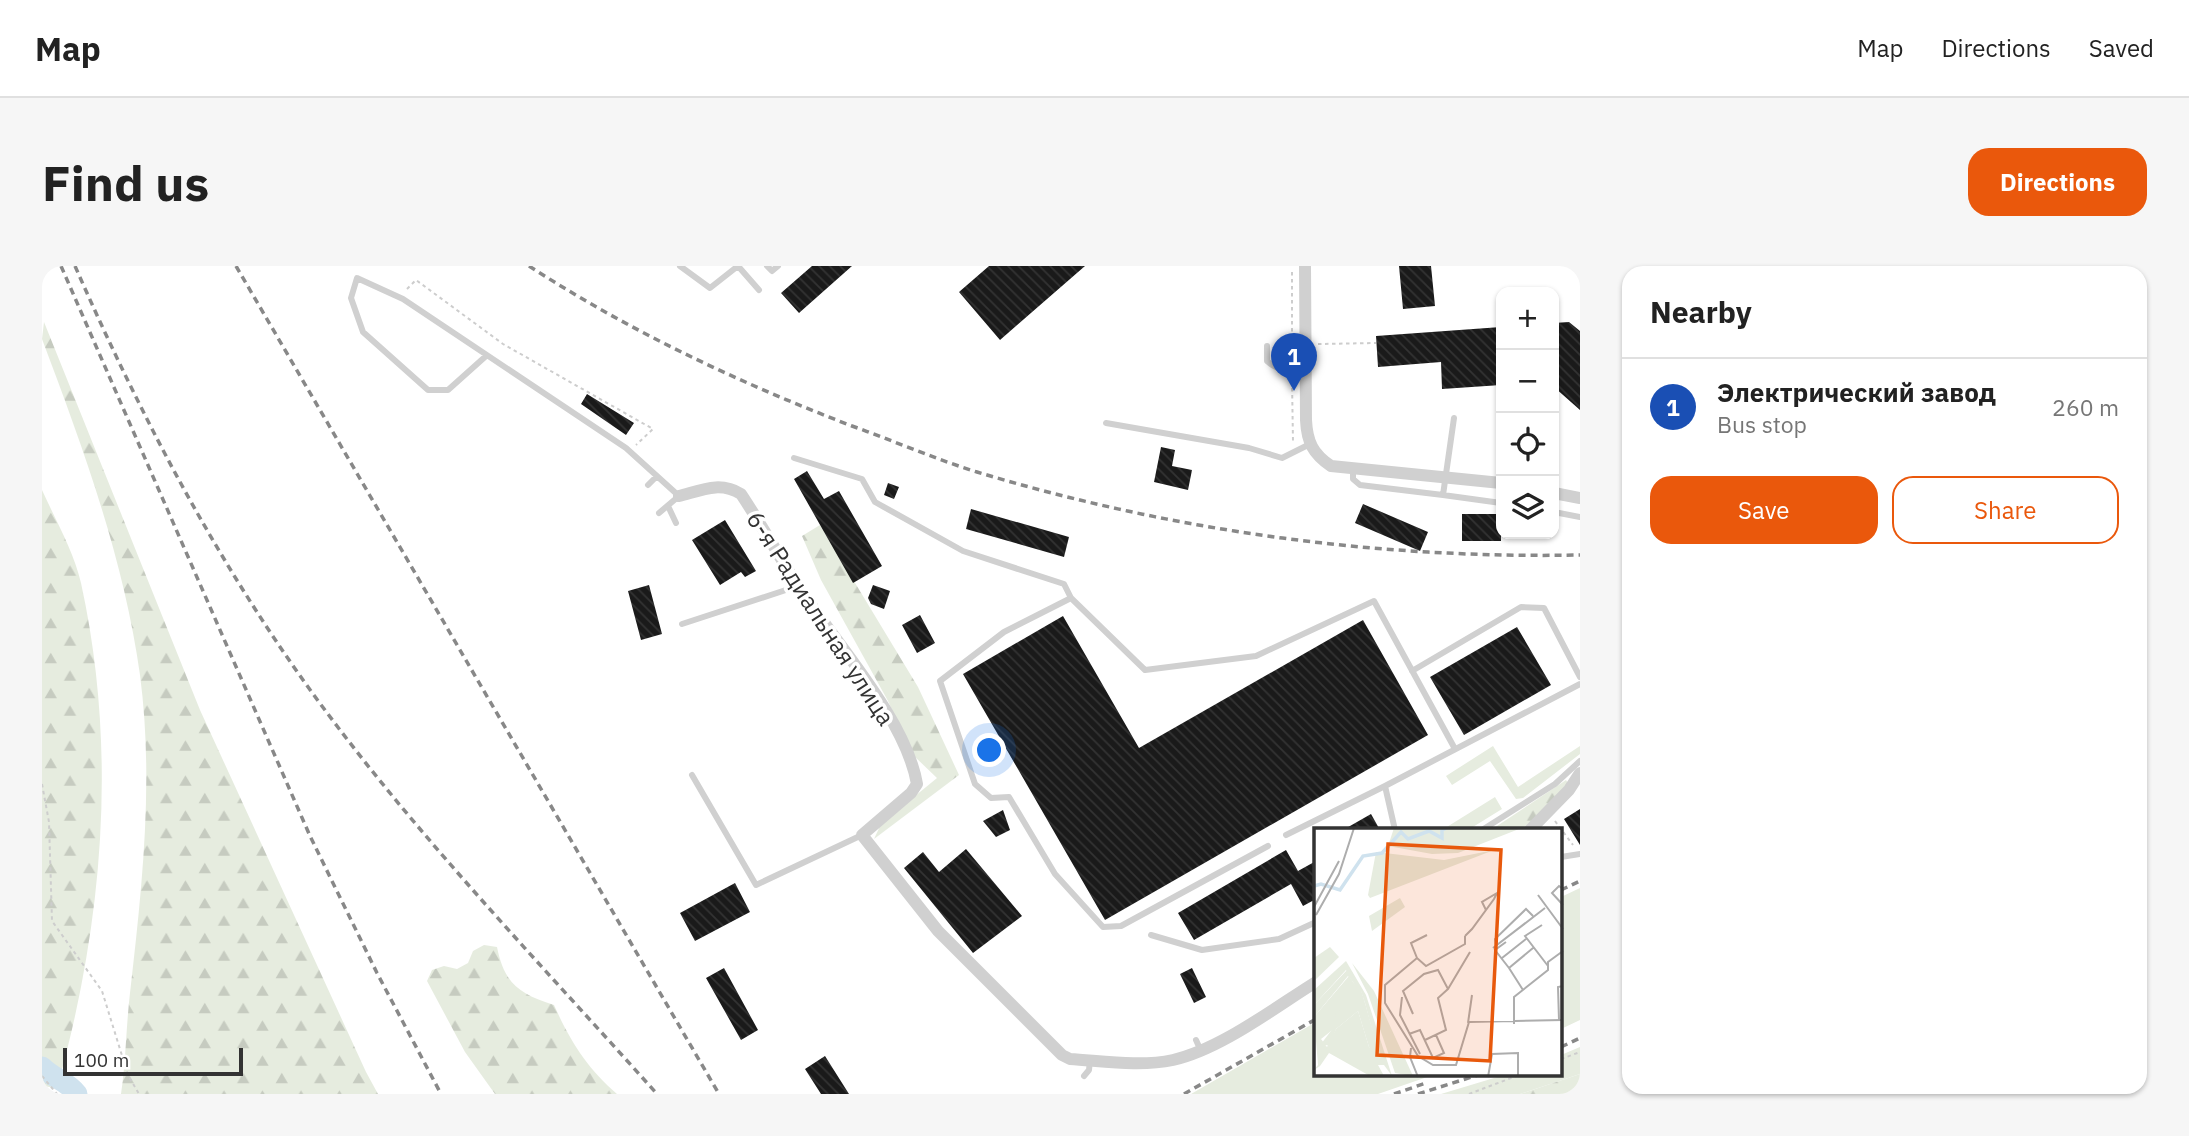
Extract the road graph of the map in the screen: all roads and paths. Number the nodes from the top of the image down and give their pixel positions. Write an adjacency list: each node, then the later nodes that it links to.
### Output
1 (680, 266): 2 (lane)
2 (738, 266): 8 (lane)
3 (767, 266): 4 (lane)
4 (778, 266)
5 (1292, 266): 13 (path)
6 (1305, 266): 13 (street)
7 (407, 290): 17 (path)
8 (759, 290)
9 (1377, 343): 10 (path)
10 (1317, 344)
11 (1267, 346): 13 (lane)
12 (486, 356): 12 (lane); 17 (lane)
13 (1298, 372): 16 (street); 18 (path)
14 (1454, 418): 22 (lane)
15 (1106, 423): 18 (lane)
16 (1310, 444): 18 (lane); 20 (street)
17 (629, 451): 21 (lane)
18 (1293, 453)
19 (794, 458): 36 (lane)
20 (1353, 469): 22 (street); 26 (lane)
21 (657, 476): 24 (lane); 27 (lane)
22 (1446, 476): 23 (street); 26 (lane)
23 (1496, 482)
24 (648, 485)
25 (1559, 494): 28 (street)
26 (1443, 495): 29 (lane)
27 (680, 496): 30 (lane); 35 (street, 6-я Радиальная улица)
28 (1580, 498)
29 (1496, 502)
30 (668, 506): 31 (lane); 34 (lane)
31 (659, 513)
32 (1559, 513): 33 (lane)
33 (1580, 517)
34 (676, 523)
35 (798, 586): 37 (lane); 53 (street, 6-я Радиальная улица)
36 (1071, 598): 38 (lane); 55 (lane)
37 (682, 624)
38 (1412, 671): 39 (lane); 41 (lane)
39 (1580, 677)
40 (1580, 684): 41 (lane)
41 (1455, 749): 46 (lane)
42 (1580, 761): 49 (lane)
43 (1580, 773): 47 (street)
44 (692, 775): 53 (lane)
45 (42, 784): 68 (path)
46 (1385, 786): 48 (lane); 54 (lane)
47 (1548, 812): 50 (street); 51 (path)
48 (1395, 828)
49 (1485, 828)
50 (1532, 828)
51 (1560, 828)
52 (1562, 830): 56 (path)
53 (862, 835): 63 (street)
54 (1286, 835)
55 (1268, 846)
56 (1580, 854): 57 (lane)
57 (1562, 857)
58 (1314, 923): 59 (lane)
59 (1151, 935)
60 (1314, 983): 63 (street)
61 (1580, 1052): 62 (path)
62 (1562, 1059)
63 (1090, 1060): 65 (lane)
64 (42, 1076): 67 (path)
65 (1084, 1076)
66 (1517, 1076): 69 (path)
67 (57, 1094)
68 (139, 1094)
69 (1469, 1094)

